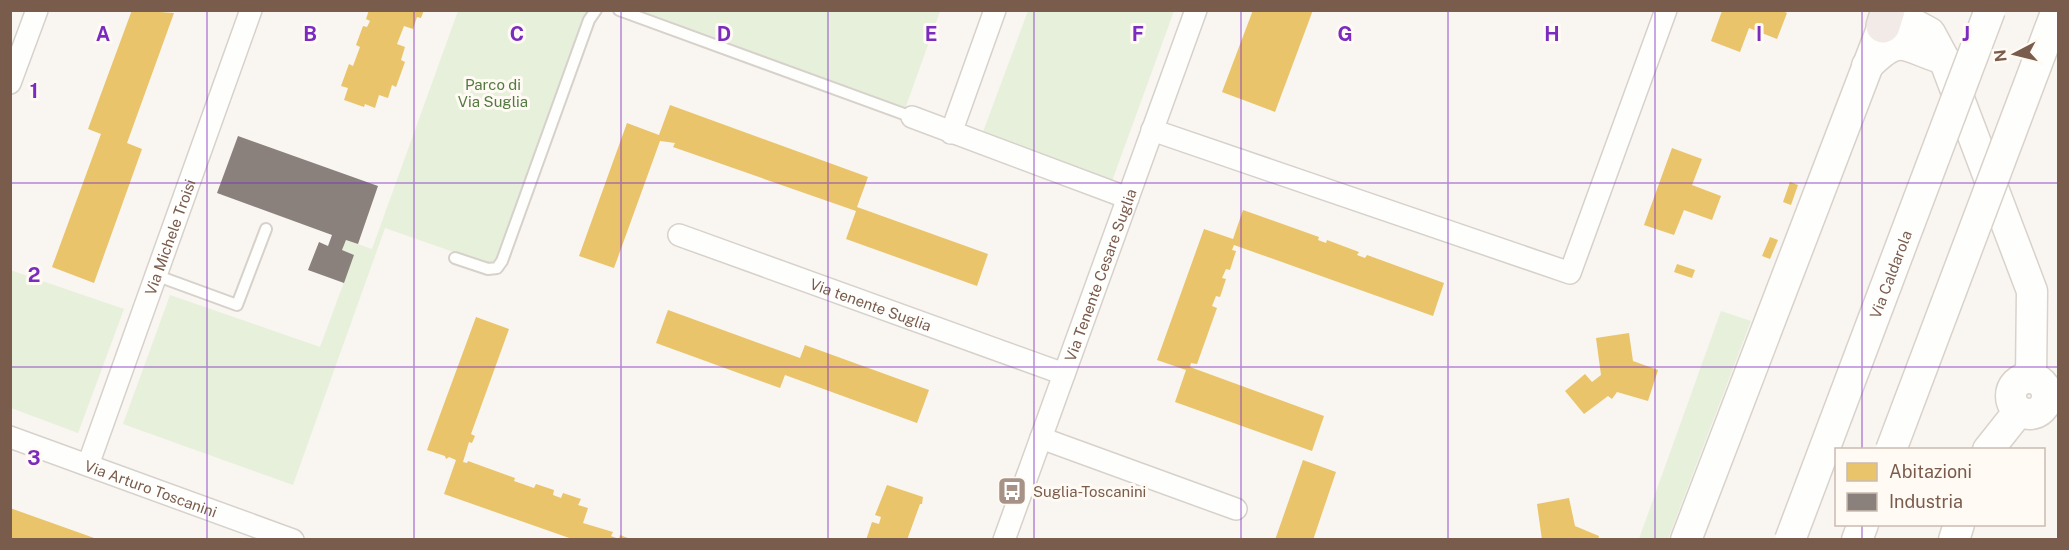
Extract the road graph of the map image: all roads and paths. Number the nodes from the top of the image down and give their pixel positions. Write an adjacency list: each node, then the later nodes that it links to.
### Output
1 (37, 10): 13 (street)
2 (251, 10): 21 (street, Via Michele Troisi)
3 (596, 10): 20 (lane)
4 (619, 10): 14 (lane)
5 (995, 10): 16 (street)
6 (1196, 10): 15 (street, Via Tenente Cesare Suglia)
7 (1666, 10): 15 (street)
8 (1990, 10): 34 (street, Via Caldarola, bridge)
9 (2057, 10): 26 (street, bridge)
10 (1885, 18): 11 (street); 12 (street)
11 (1944, 59): 12 (street); 23 (street)
12 (1867, 66): 33 (street)
13 (10, 83)
14 (912, 117): 16 (street)
15 (1152, 130): 17 (street, Via Tenente Cesare Suglia)
16 (951, 133): 17 (street)
17 (1128, 198): 22 (street, Via Tenente Cesare Suglia)
18 (266, 229): 21 (lane)
19 (679, 235): 22 (street, Via tenente Suglia)
20 (454, 258)
21 (155, 275): 28 (street, Via Michele Troisi)
22 (1064, 374): 25 (street, Via Tenente Cesare Suglia)
23 (2040, 410): 27 (street)
24 (10, 437): 28 (street, Via Arturo Toscanini)
25 (1041, 438): 29 (street); 32 (street, Via Tenente Cesare Suglia)
26 (1892, 448)
27 (1991, 448)
28 (88, 465): 31 (street, Via Arturo Toscanini)
29 (1236, 509)
30 (1863, 526): 35 (street)
31 (283, 538)
32 (1004, 540)
33 (1686, 540)
34 (1790, 540)
35 (1857, 540)

